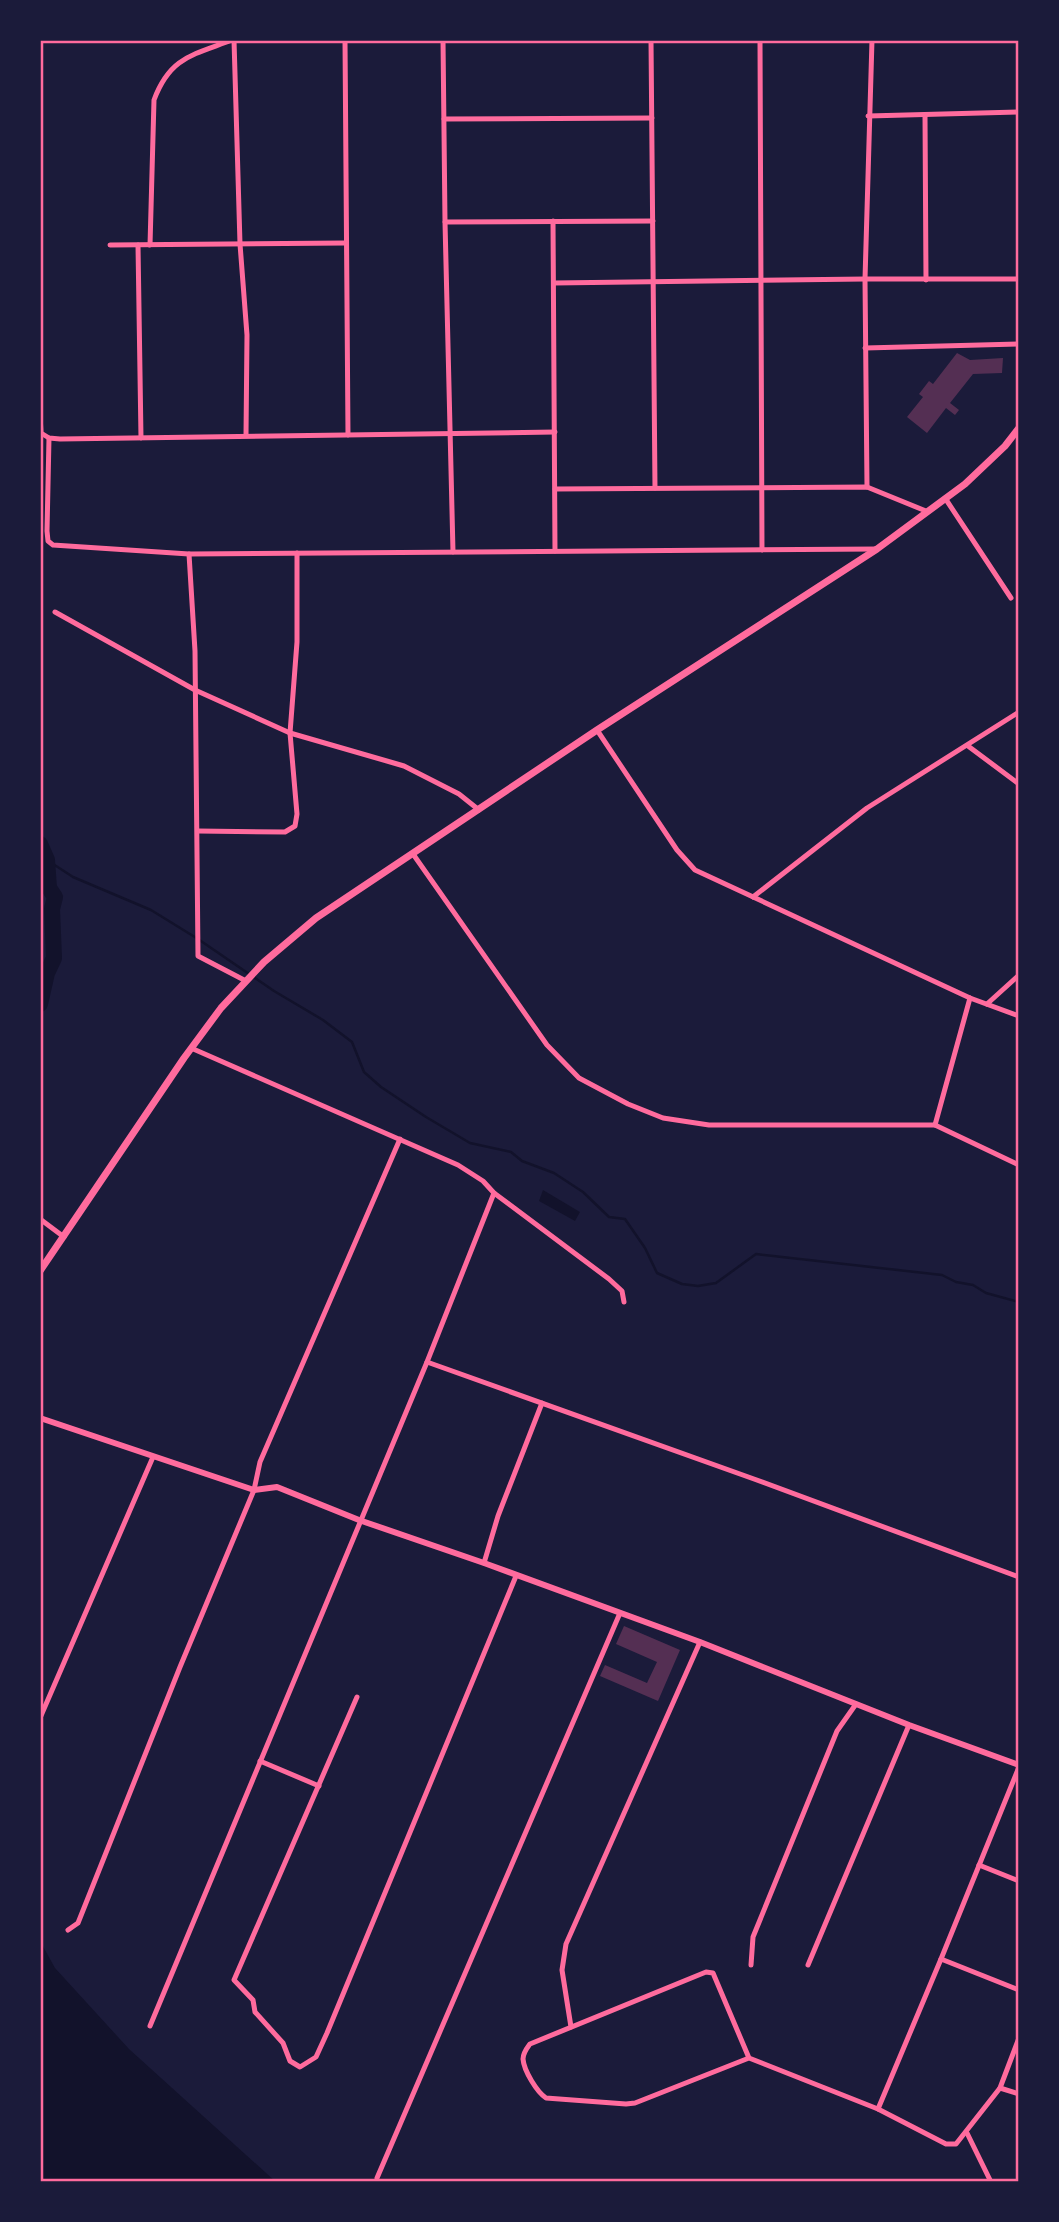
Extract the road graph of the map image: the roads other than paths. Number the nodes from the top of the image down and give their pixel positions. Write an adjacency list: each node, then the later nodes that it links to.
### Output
1 (233, 40): 16 (street); 18 (street)
2 (345, 40): 15 (street)
3 (443, 40): 11 (street)
4 (651, 40): 10 (street)
5 (760, 40): 23 (street)
6 (872, 40): 9 (street)
7 (1019, 112): 8 (street)
8 (925, 115): 9 (street); 22 (street)
9 (868, 116): 20 (street)
10 (652, 118): 11 (street); 12 (street)
11 (444, 119): 14 (street)
12 (653, 220): 13 (street); 24 (street)
13 (553, 221): 14 (street); 25 (street)
14 (445, 222): 31 (street)
15 (345, 243): 16 (street); 33 (street)
16 (240, 244): 18 (street); 32 (street)
17 (138, 245): 18 (street); 19 (street); 35 (street)
18 (150, 245)
19 (110, 246)
20 (865, 279): 22 (street); 23 (street); 27 (street)
21 (1019, 279): 22 (street)
22 (926, 280)
23 (760, 281): 24 (street); 36 (street)
24 (654, 282): 25 (street); 38 (street)
25 (554, 283): 30 (street)
26 (1019, 344): 27 (street)
27 (865, 348): 37 (street)
28 (40, 415): 34 (street)
29 (1019, 428): 40 (main road)
30 (555, 432): 31 (street); 39 (street)
31 (451, 433): 33 (street); 45 (street)
32 (246, 435): 33 (street); 35 (street)
33 (348, 435)
34 (49, 438): 35 (street); 46 (street)
35 (141, 438)
36 (762, 487): 37 (street); 38 (street); 43 (street)
37 (867, 487): 41 (street)
38 (655, 488): 39 (street)
39 (555, 489): 44 (street)
40 (945, 498): 41 (main road); 48 (street)
41 (926, 511): 42 (main road)
42 (877, 549): 43 (street); 52 (main road)
43 (762, 550): 44 (street)
44 (555, 551): 45 (street)
45 (453, 552): 47 (street)
46 (189, 554): 47 (street); 50 (street)
47 (296, 554): 53 (street)
48 (1011, 598)
49 (55, 612): 50 (street)
50 (195, 690): 53 (street); 57 (street)
51 (1019, 712): 54 (street)
52 (597, 730): 56 (main road); 59 (street)
53 (290, 733): 56 (street); 57 (street)
54 (968, 746): 55 (street); 59 (street)
55 (1019, 784)
56 (479, 810): 58 (main road)
57 (198, 831): 61 (street)
58 (413, 854): 61 (main road); 66 (street)
59 (753, 897): 62 (street)
60 (1019, 975): 63 (street)
61 (246, 981): 65 (main road)
62 (970, 998): 63 (street); 66 (street)
63 (987, 1004): 64 (street)
64 (1019, 1016)
65 (191, 1048): 67 (street); 71 (main road)
66 (935, 1125): 68 (street)
67 (400, 1139): 69 (street); 78 (street)
68 (1019, 1165)
69 (494, 1193): 73 (street); 74 (street)
70 (40, 1219): 71 (street)
71 (64, 1237): 72 (main road)
72 (40, 1270)
73 (624, 1303)
74 (426, 1362): 75 (street); 79 (street)
75 (541, 1404): 80 (street); 82 (street)
76 (40, 1418): 77 (street)
77 (153, 1457): 78 (street); 87 (street)
78 (254, 1490): 79 (street); 94 (street)
79 (359, 1520): 80 (street); 89 (street)
80 (484, 1563): 81 (street)
81 (516, 1576): 83 (street); 91 (street)
82 (1019, 1577)
83 (620, 1613): 84 (street); 107 (street)
84 (700, 1642): 86 (street); 100 (street)
85 (357, 1697): 91 (street)
86 (856, 1704): 88 (street); 96 (street)
87 (40, 1718)
88 (909, 1725): 90 (street); 97 (street)
89 (260, 1761): 91 (street); 99 (street)
90 (1019, 1766): 92 (street)
91 (319, 1786)
92 (979, 1866): 93 (street); 95 (street)
93 (1019, 1881)
94 (68, 1930)
95 (942, 1959): 98 (street); 105 (street)
96 (751, 1965)
97 (808, 1965)
98 (1019, 1990)
99 (150, 2026)
100 (571, 2027): 102 (street); 102 (street)
101 (1019, 2038): 103 (street)
102 (750, 2058): 105 (street)
103 (1000, 2088): 104 (street); 106 (street)
104 (1019, 2094)
105 (878, 2109): 106 (street)
106 (967, 2133): 108 (street)
107 (377, 2179)
108 (991, 2182)

